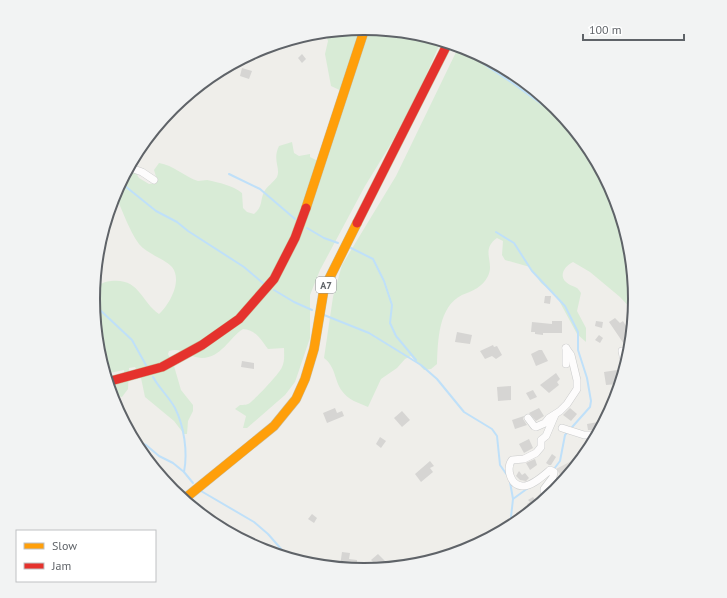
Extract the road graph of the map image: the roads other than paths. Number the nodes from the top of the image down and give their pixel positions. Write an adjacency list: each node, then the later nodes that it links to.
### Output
1 (363, 35): 6 (highway)
2 (445, 48): 12 (highway, A7)
3 (134, 169): 4 (street)
4 (154, 180)
5 (566, 364): 7 (street)
6 (113, 380)
7 (555, 415): 8 (street); 11 (street)
8 (528, 418)
9 (562, 428): 10 (street)
10 (589, 436)
11 (544, 492)
12 (188, 496)

